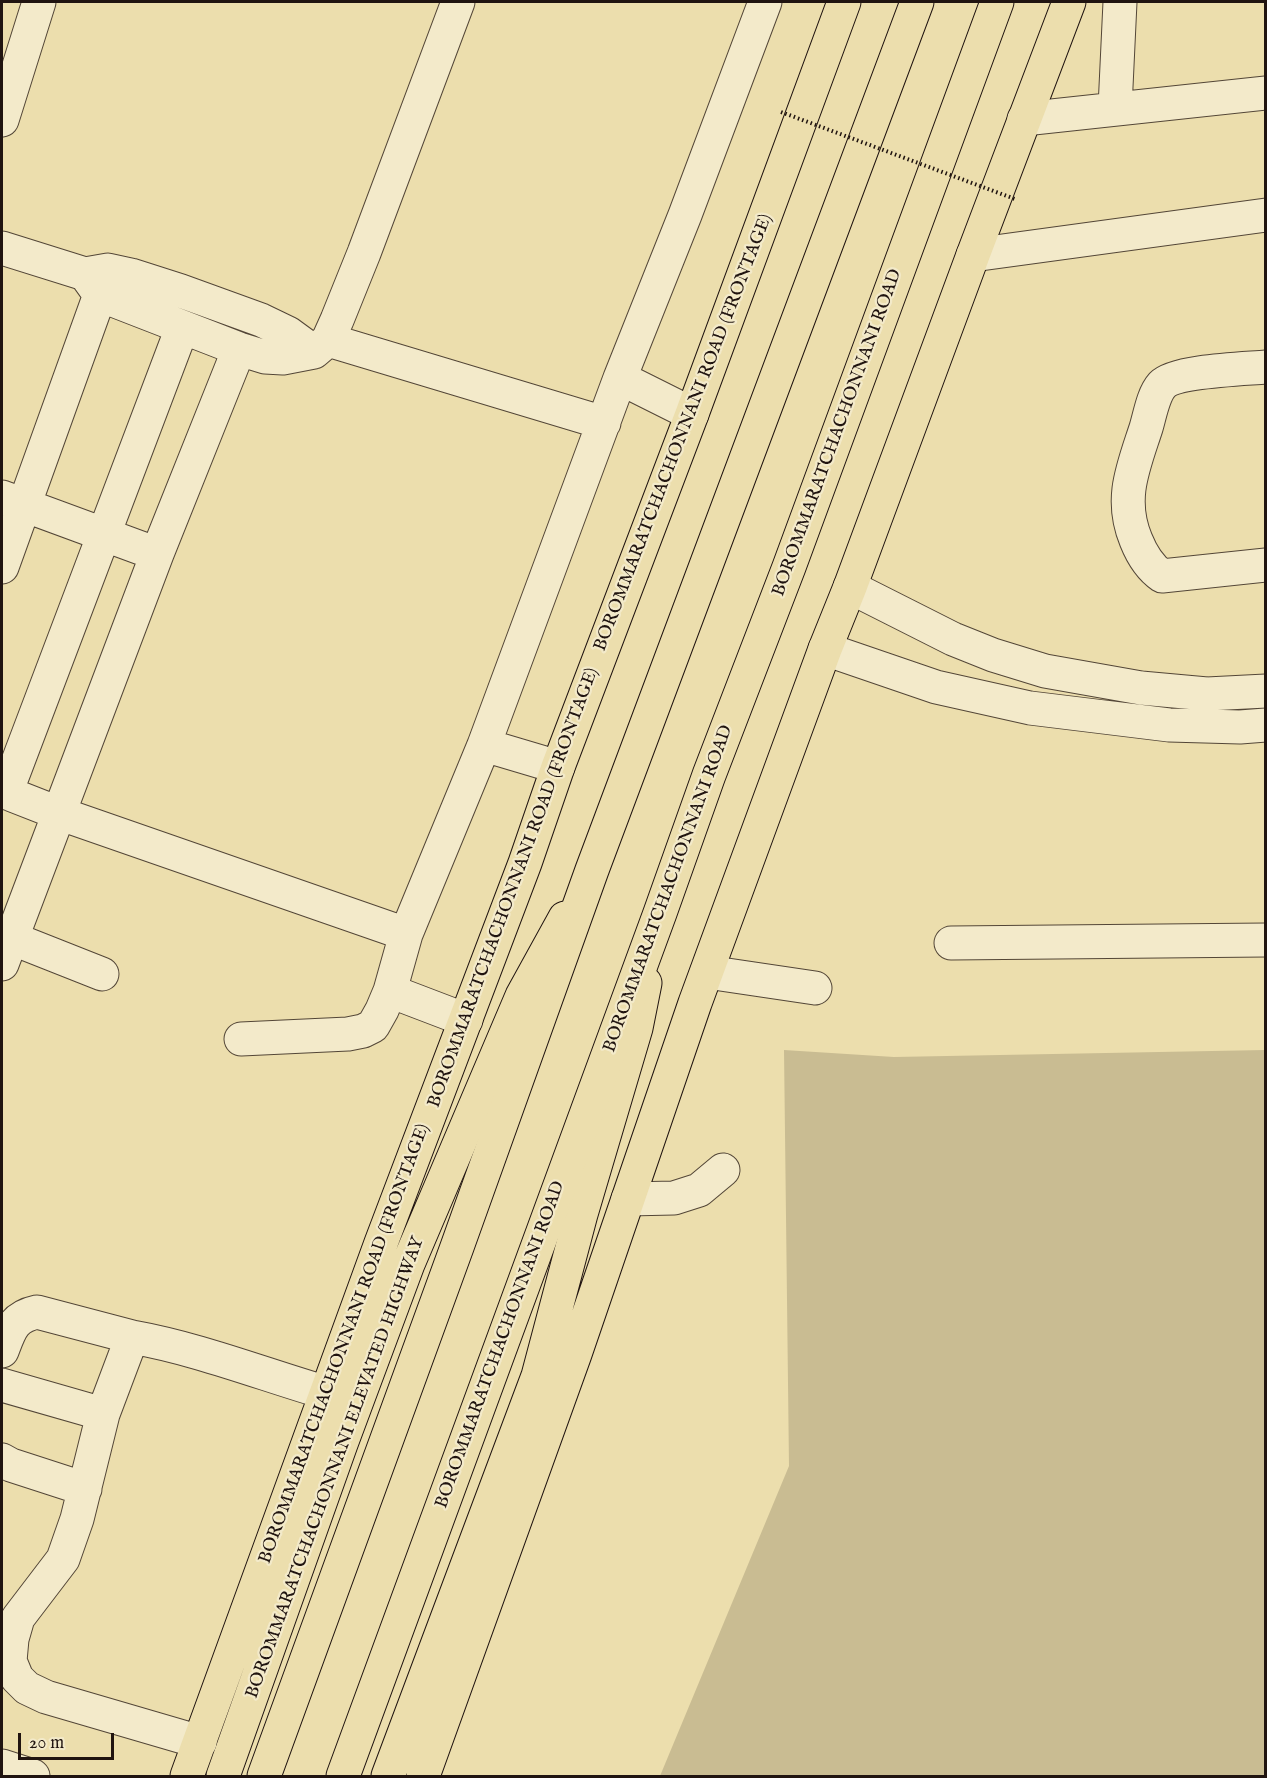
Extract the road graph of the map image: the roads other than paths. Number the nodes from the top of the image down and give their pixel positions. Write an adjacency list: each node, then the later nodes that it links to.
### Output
1 (39, 2): 12 (street)
2 (458, 2): 18 (street)
3 (765, 2): 21 (street)
4 (844, 2): 22 (main road, BOROMMARATCHACHONNANI ROAD (FRONTAGE))
5 (917, 2): 40 (main road)
6 (997, 2): 41 (main road, BOROMMARATCHACHONNANI ROAD)
7 (1069, 2): 11 (main road)
8 (1120, 2): 10 (street)
9 (1266, 93): 10 (street)
10 (1115, 108): 11 (street)
11 (1024, 119): 15 (main road)
12 (2, 120)
13 (1266, 214): 15 (street)
14 (2, 248): 16 (street)
15 (973, 255): 29 (main road)
16 (98, 280): 17 (street); 18 (street); 24 (street)
17 (182, 328): 19 (street); 25 (street)
18 (321, 346): 19 (street); 23 (street)
19 (239, 350): 26 (street)
20 (1266, 367): 27 (street)
21 (620, 378): 22 (street); 23 (street)
22 (692, 414): 36 (main road, BOROMMARATCHACHONNANI ROAD (FRONTAGE))
23 (604, 423): 35 (street)
24 (13, 501): 25 (street); 28 (street)
25 (103, 535): 26 (street); 37 (street)
26 (157, 554): 38 (street)
27 (1266, 565)
28 (2, 567)
29 (850, 587): 30 (street); 31 (main road)
30 (954, 639): 32 (street); 33 (street)
31 (825, 649): 32 (street); 46 (main road)
32 (936, 687): 34 (street)
33 (1266, 691)
34 (1266, 724)
35 (484, 745): 36 (street); 42 (street)
36 (558, 767): 39 (main road, BOROMMARATCHACHONNANI ROAD (FRONTAGE))
37 (4, 792): 38 (street)
38 (58, 813): 42 (street); 45 (street)
39 (525, 863): 51 (main road, BOROMMARATCHACHONNANI ROAD (FRONTAGE)); 55 (main road)
40 (592, 870): 55 (main road, BOROMMARATCHACHONNANI ELEVATED HIGHWAY); 70 (main road)
41 (660, 914): 58 (main road); 71 (main road, BOROMMARATCHACHONNANI ROAD)
42 (406, 934): 49 (street)
43 (1266, 940): 44 (street)
44 (951, 943)
45 (6, 951): 47 (street)
46 (707, 972): 48 (street); 50 (main road)
47 (102, 974)
48 (815, 988)
49 (390, 991): 51 (street); 52 (street)
50 (695, 1003): 54 (main road); 58 (main road)
51 (466, 1020): 60 (main road, BOROMMARATCHACHONNANI ROAD (FRONTAGE))
52 (241, 1039)
53 (723, 1170): 54 (street)
54 (628, 1198): 72 (main road)
55 (408, 1264): 69 (main road, BOROMMARATCHACHONNANI ELEVATED HIGHWAY)
56 (132, 1336): 57 (street); 60 (street); 61 (street)
57 (2, 1351)
58 (538, 1376): 65 (main road)
59 (2, 1385): 61 (street)
60 (327, 1393): 64 (main road, BOROMMARATCHACHONNANI ROAD (FRONTAGE))
61 (103, 1414): 63 (street)
62 (2, 1460): 63 (street)
63 (85, 1489): 64 (street)
64 (200, 1742): 68 (main road, BOROMMARATCHACHONNANI ROAD (FRONTAGE))
65 (393, 1763)
66 (2, 1766): 67 (street)
67 (33, 1776)
68 (188, 1776)
69 (223, 1776)
70 (264, 1776)
71 (343, 1776)
72 (423, 1776)

